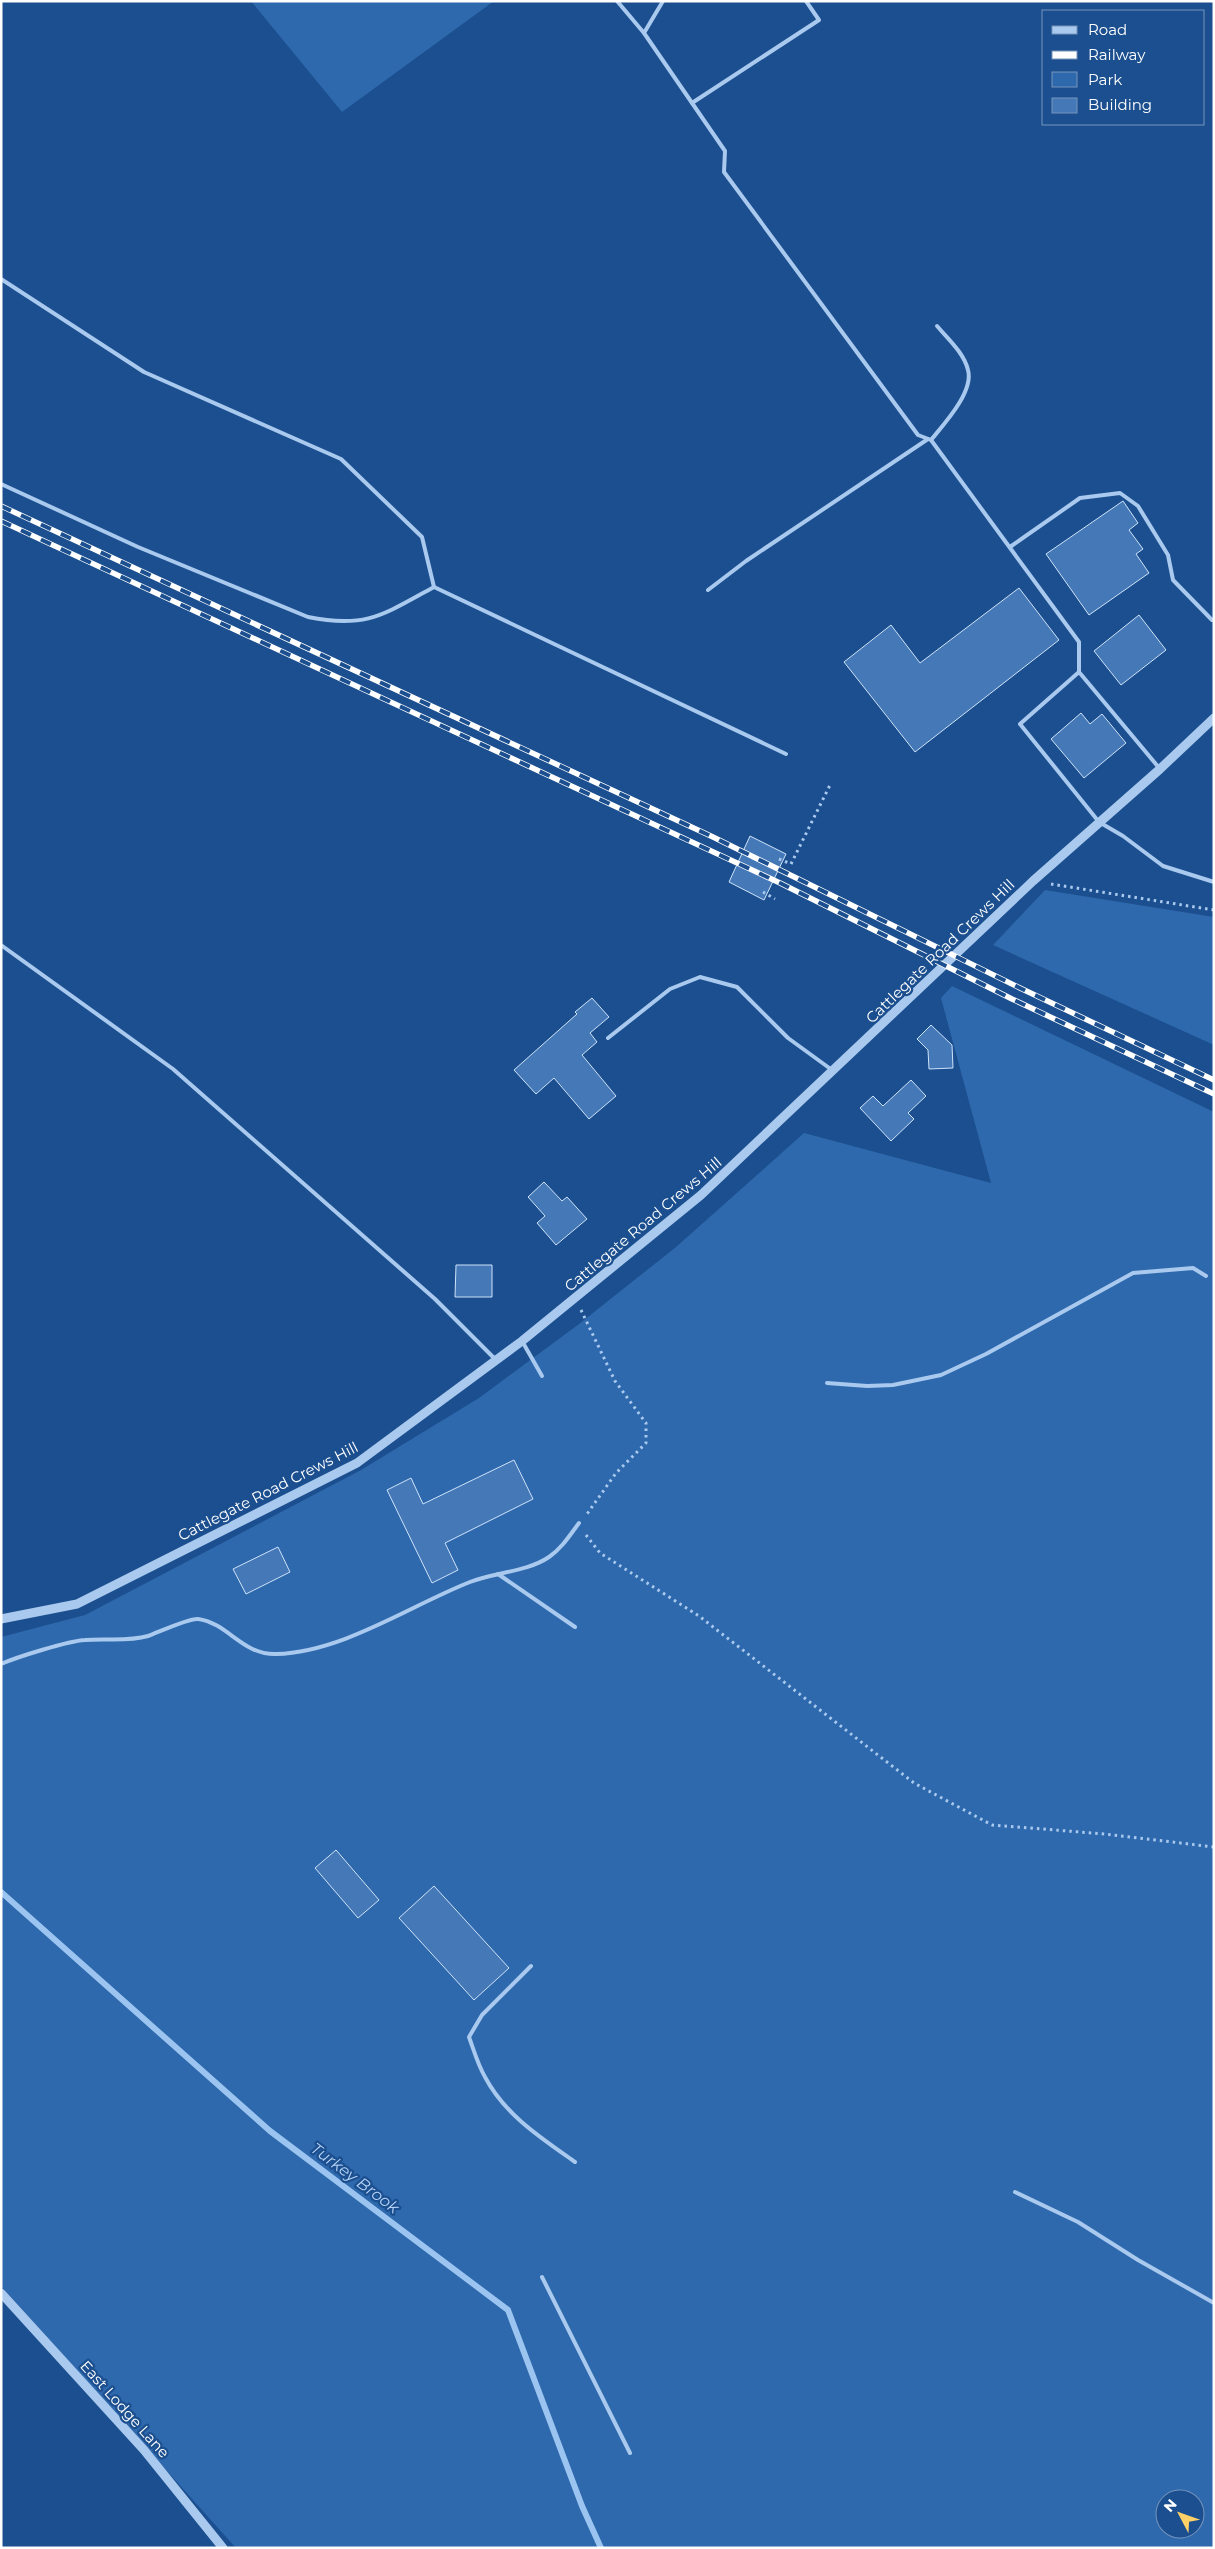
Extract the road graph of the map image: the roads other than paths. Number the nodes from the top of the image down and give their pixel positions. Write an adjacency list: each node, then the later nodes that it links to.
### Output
1 (617, 1): 4 (lane)
2 (663, 1): 4 (lane)
3 (806, 1): 5 (lane)
4 (644, 33): 5 (lane)
5 (692, 102): 8 (lane)
6 (1, 279): 11 (lane)
7 (937, 326): 8 (lane)
8 (930, 440): 10 (lane); 12 (lane)
9 (1, 484): 11 (lane)
10 (1010, 547): 13 (lane); 14 (lane)
11 (434, 587): 16 (lane)
12 (708, 590)
13 (1212, 620)
14 (1079, 672): 17 (lane); 18 (lane)
15 (1214, 718): 17 (street, Cattlegate Road Crews Hill)
16 (786, 754)
17 (1160, 769): 18 (street, Cattlegate Road Crews Hill)
18 (1099, 822): 19 (lane); 22 (street, Cattlegate Road Crews Hill)
19 (1214, 882)
20 (1, 945): 25 (lane)
21 (608, 1038): 22 (lane)
22 (833, 1071): 24 (street, Cattlegate Road Crews Hill)
23 (1206, 1276): 27 (lane)
24 (522, 1341): 25 (street, Cattlegate Road Crews Hill); 26 (lane)
25 (496, 1360): 30 (street, Cattlegate Road Crews Hill)
26 (542, 1376)
27 (828, 1382)
28 (579, 1523): 29 (lane)
29 (498, 1574): 31 (lane); 32 (lane)
30 (1, 1620)
31 (575, 1627)
32 (1, 1664)
33 (531, 1966): 34 (lane)
34 (575, 2162)
35 (1015, 2192): 38 (lane)
36 (542, 2277): 39 (lane)
37 (1, 2293): 40 (street, East Lodge Lane)
38 (1214, 2303)
39 (630, 2453)
40 (223, 2548)

